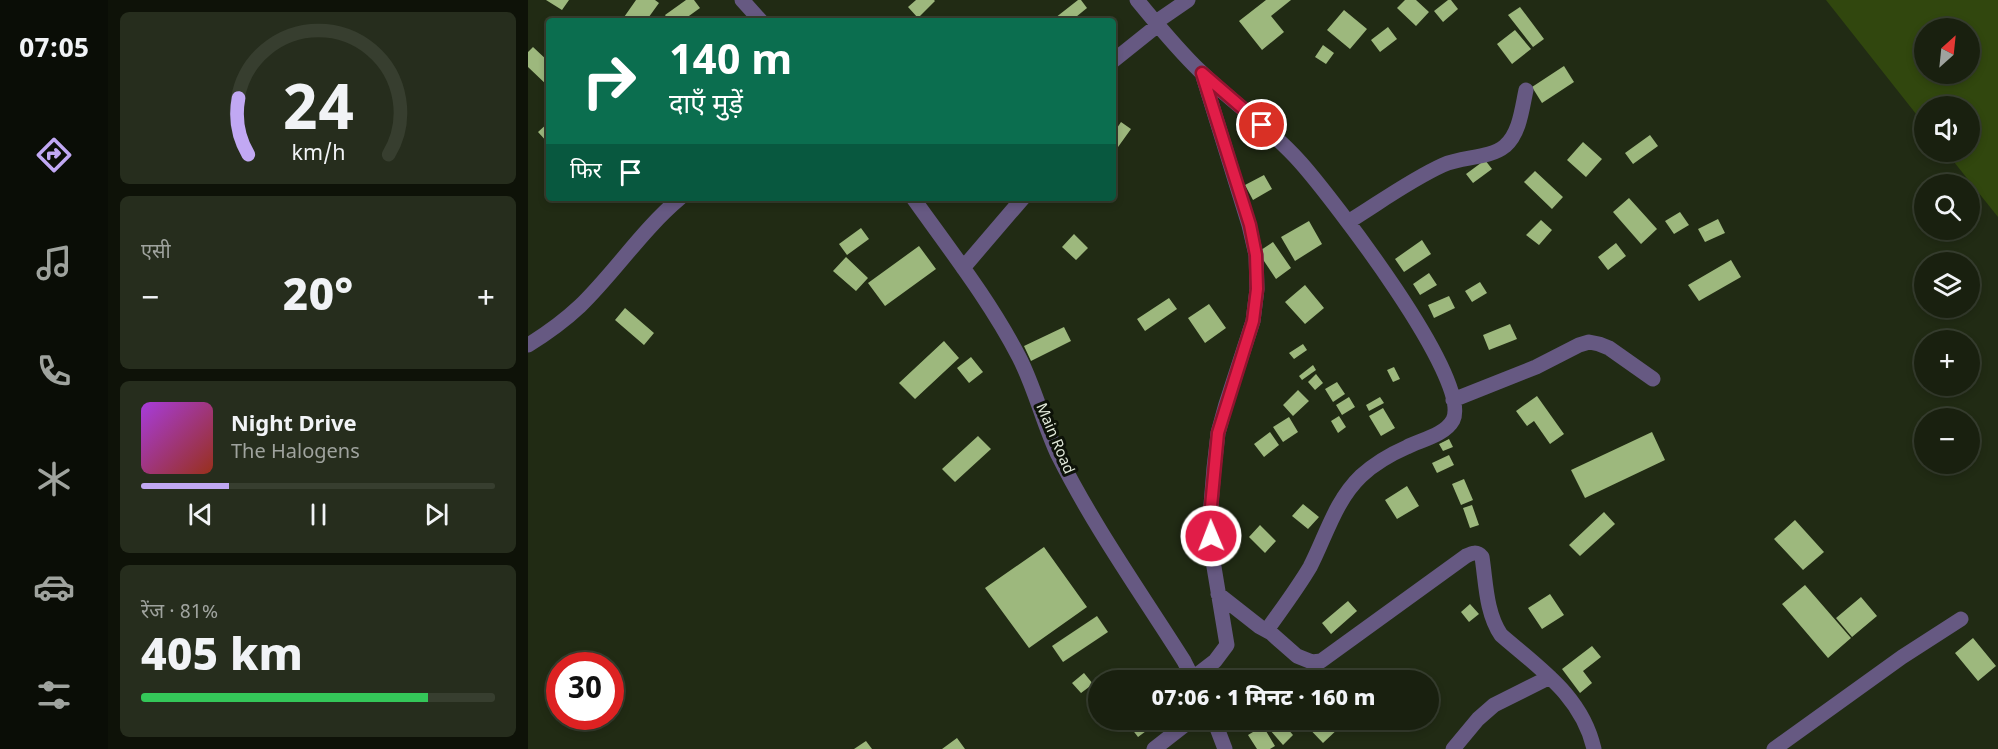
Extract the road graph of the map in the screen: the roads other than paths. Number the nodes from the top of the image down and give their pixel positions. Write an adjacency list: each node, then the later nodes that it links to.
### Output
1 (742, 0): 4 (street)
2 (1137, 0): 5 (street)
3 (1188, 0): 5 (street)
4 (758, 18)
5 (1157, 24): 6 (street); 7 (street)
6 (1116, 58)
7 (1202, 73): 12 (street); 17 (street)
8 (1526, 90): 12 (street)
9 (677, 201): 14 (street)
10 (915, 201): 13 (street, Main Road)
11 (1020, 201): 13 (street)
12 (1348, 222): 16 (street)
13 (963, 268): 20 (street, Main Road)
14 (528, 345)
15 (1653, 379): 16 (street)
16 (1453, 400): 19 (street)
17 (1218, 594): 19 (street); 21 (street)
18 (1961, 619): 29 (street)
19 (1266, 630): 22 (street)
20 (1188, 670)
21 (1204, 670)
22 (1550, 677): 27 (street); 28 (street)
23 (1178, 730): 25 (street)
24 (1217, 730): 26 (street)
25 (1154, 749)
26 (1224, 749)
27 (1453, 749)
28 (1594, 749)
29 (1774, 749)

